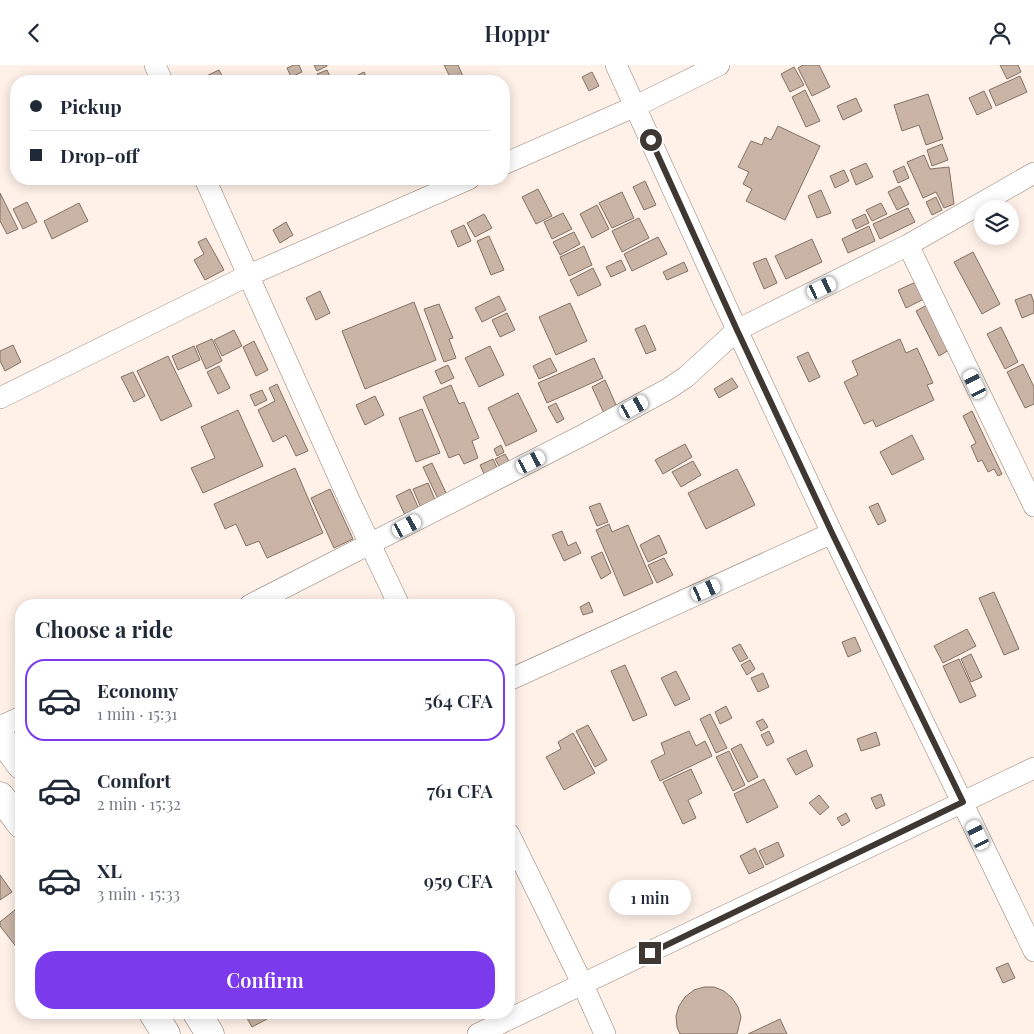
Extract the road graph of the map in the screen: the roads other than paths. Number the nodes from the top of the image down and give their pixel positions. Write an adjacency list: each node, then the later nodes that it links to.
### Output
1 (616, 65): 3 (street)
2 (720, 65): 3 (street)
3 (636, 106): 4 (street); 10 (street)
4 (510, 160)
5 (1034, 173): 8 (street)
6 (208, 185): 9 (street)
7 (455, 185): 9 (street)
8 (908, 245): 10 (street); 12 (street)
9 (247, 276): 11 (street); 14 (street)
10 (737, 330): 13 (street); 14 (street)
11 (0, 398)
12 (1034, 506)
13 (832, 533): 17 (street); 24 (street)
14 (372, 544): 15 (street); 16 (street)
15 (262, 599)
16 (397, 599)
17 (515, 678)
18 (15, 720): 19 (street)
19 (0, 727)
20 (0, 737): 21 (highway)
21 (15, 757)
22 (1034, 768): 24 (street)
23 (0, 796): 25 (highway)
24 (963, 802): 27 (street); 28 (street)
25 (15, 817)
26 (515, 846): 28 (street)
27 (1034, 951)
28 (583, 985): 29 (street); 36 (street)
29 (515, 1017)
30 (157, 1019): 33 (highway)
31 (201, 1019): 34 (highway)
32 (510, 1019): 35 (street)
33 (166, 1034)
34 (210, 1034)
35 (478, 1034)
36 (605, 1034)

